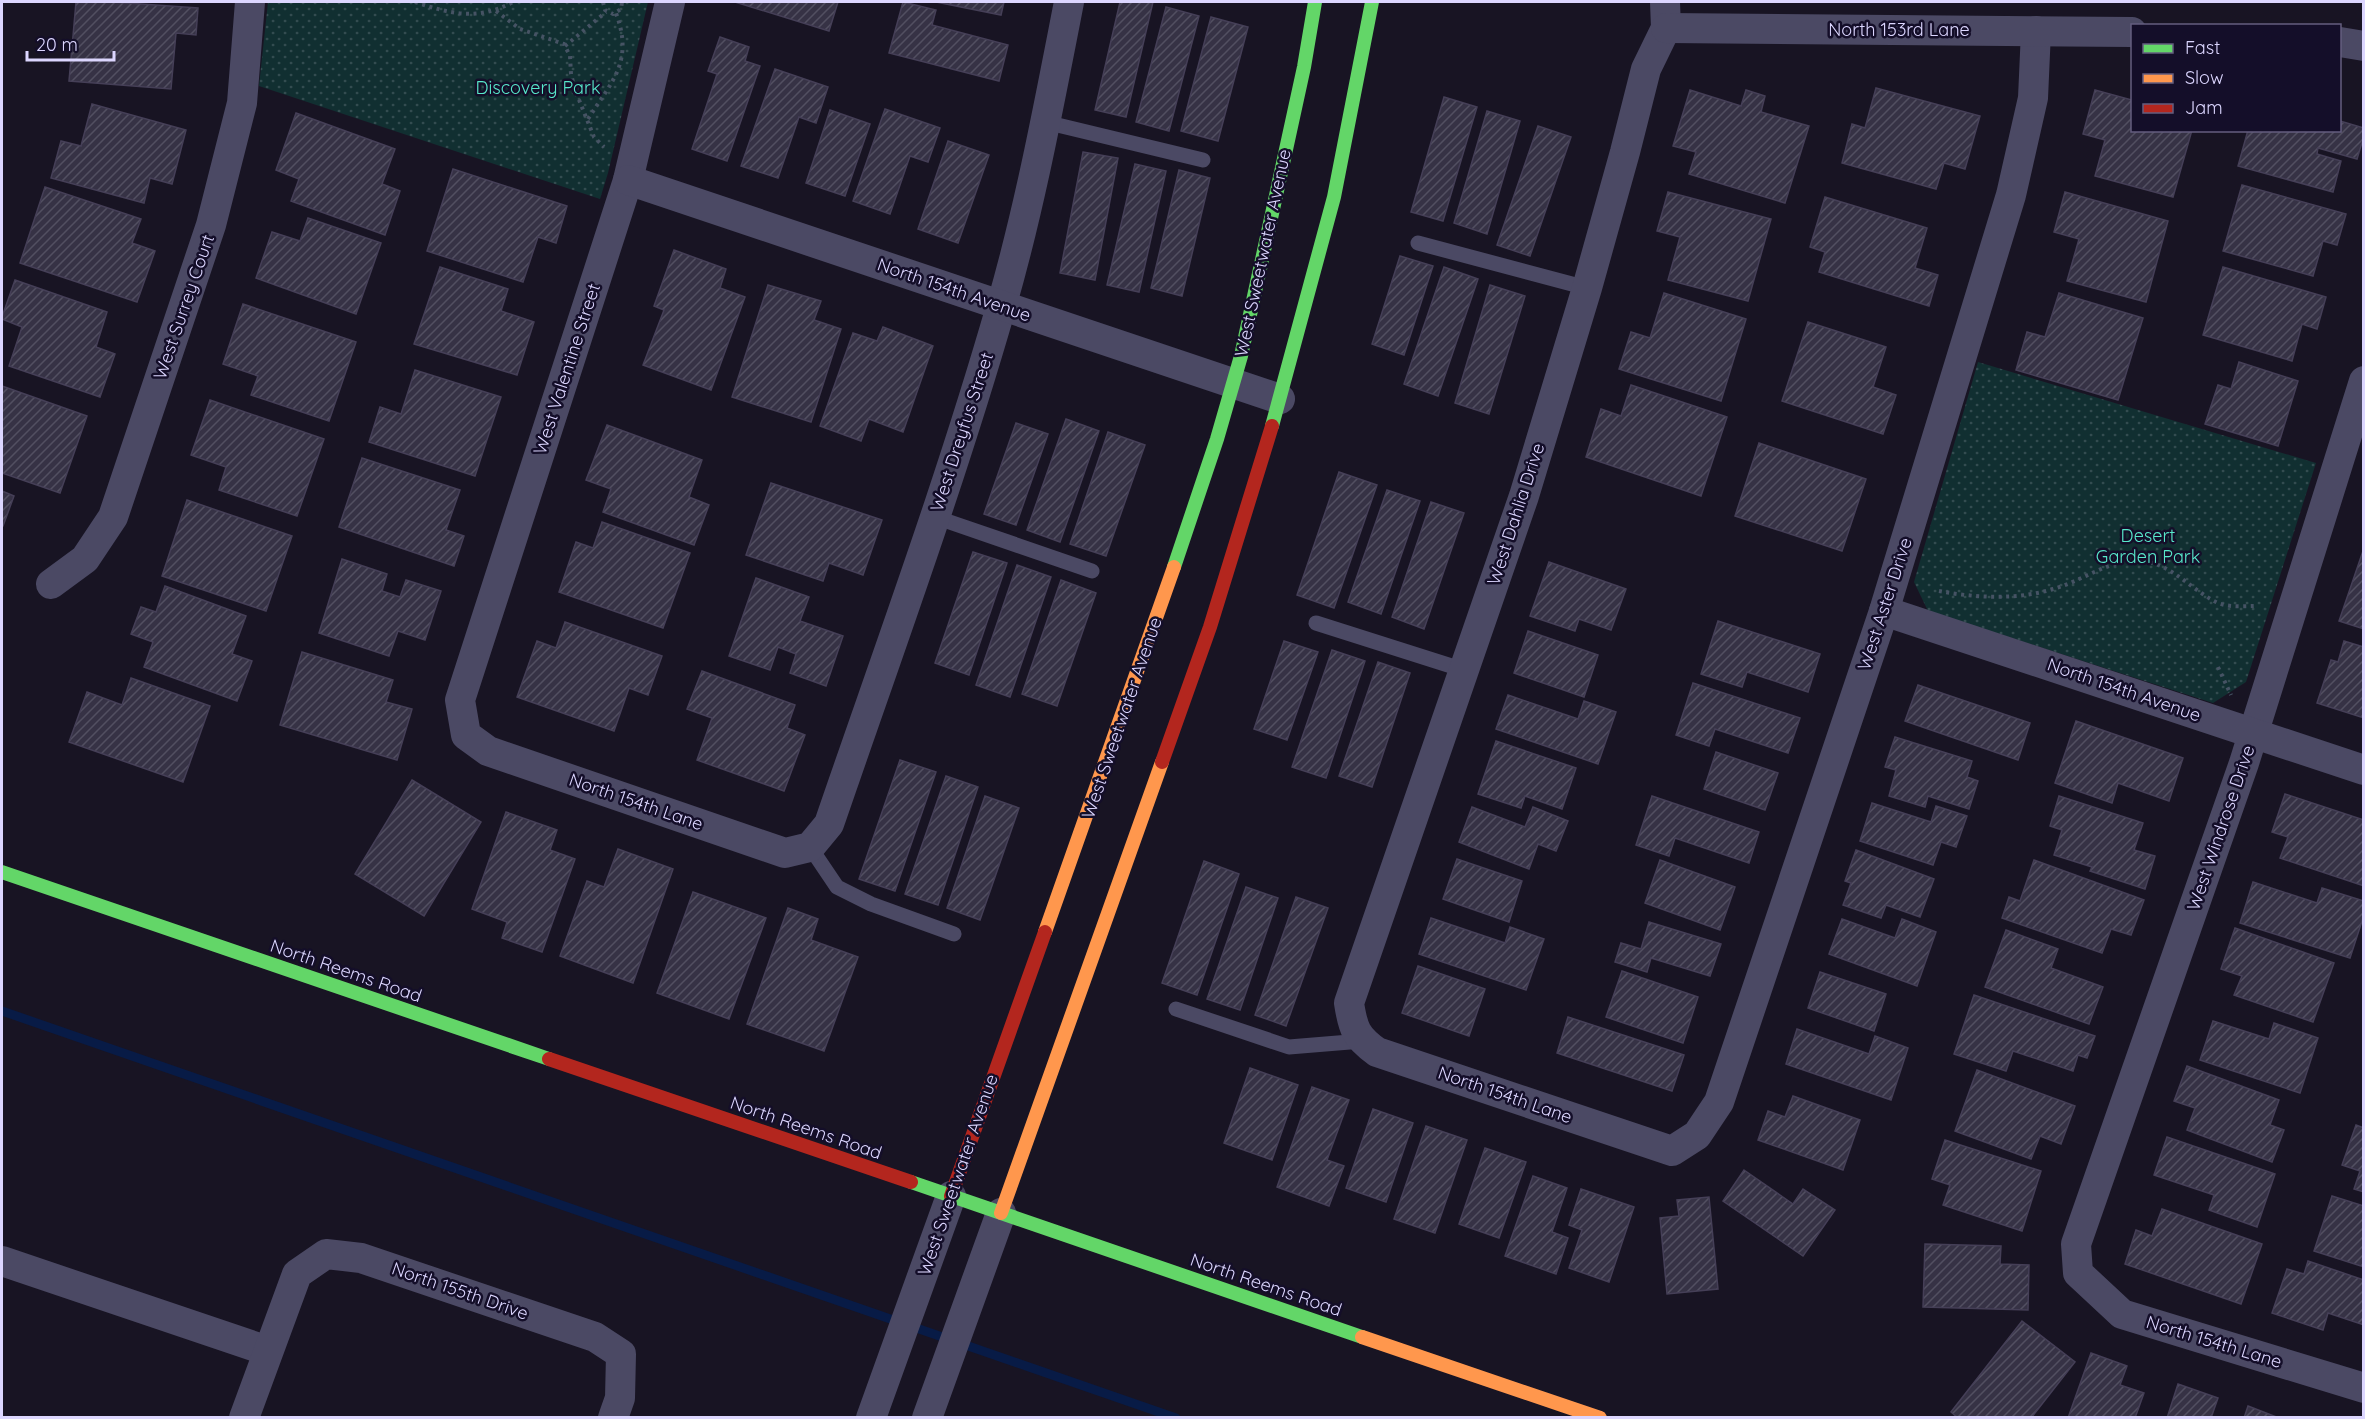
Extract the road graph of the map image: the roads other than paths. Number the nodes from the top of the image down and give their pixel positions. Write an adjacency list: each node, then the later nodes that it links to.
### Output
1 (250, 2): 22 (street, West Surrey Court)
2 (670, 2): 13 (street, West Valentine Street)
3 (1068, 2): 11 (street, West Dreyfus Street)
4 (1315, 2): 18 (street, West Sweetwater Avenue)
5 (1372, 2): 19 (street)
6 (1665, 15): 7 (street, North 153rd Lane); 15 (street, West Dahlia Drive)
7 (2036, 31): 8 (street, North 153rd Lane); 23 (street, West Aster Drive)
8 (2131, 32)
9 (2341, 42): 10 (street)
10 (2364, 46)
11 (1045, 122): 12 (lane); 16 (street, West Dreyfus Street)
12 (1203, 160)
13 (628, 180): 16 (street, North 154th Avenue); 27 (street, West Valentine Street)
14 (1418, 243): 15 (lane)
15 (1587, 288): 25 (street, West Dahlia Drive)
16 (1001, 306): 18 (street, North 154th Avenue); 20 (street, West Dreyfus Street)
17 (2364, 381): 26 (street, West Windrose Drive)
18 (1233, 384): 19 (street, North 154th Avenue); 35 (street, West Sweetwater Avenue)
19 (1280, 399): 36 (street)
20 (935, 517): 21 (lane); 29 (street, West Dreyfus Street)
21 (1092, 571)
22 (51, 584)
23 (1884, 611): 26 (street, North 154th Avenue); 34 (street, West Aster Drive)
24 (1316, 623): 25 (lane)
25 (1464, 670): 33 (street, West Dahlia Drive)
26 (2253, 734): 28 (street, North 154th Avenue); 38 (street, West Windrose Drive)
27 (466, 735): 29 (street, North 154th Lane)
28 (2364, 770)
29 (810, 847): 31 (lane)
30 (2, 872): 35 (street, North Reems Road)
31 (954, 934)
32 (1176, 1009): 33 (lane)
33 (1357, 1032): 34 (street, North 154th Lane)
34 (1672, 1151)
35 (951, 1196): 36 (street, North Reems Road); 43 (street, West Sweetwater Avenue)
36 (1001, 1213): 44 (street); 45 (street, North Reems Road)
37 (2, 1261): 39 (street)
38 (2078, 1273): 40 (street, North 154th Lane)
39 (267, 1351): 41 (street); 42 (street, North 155th Drive)
40 (2364, 1388)
41 (244, 1418)
42 (613, 1418)
43 (871, 1418)
44 (927, 1418)
45 (1600, 1418)

